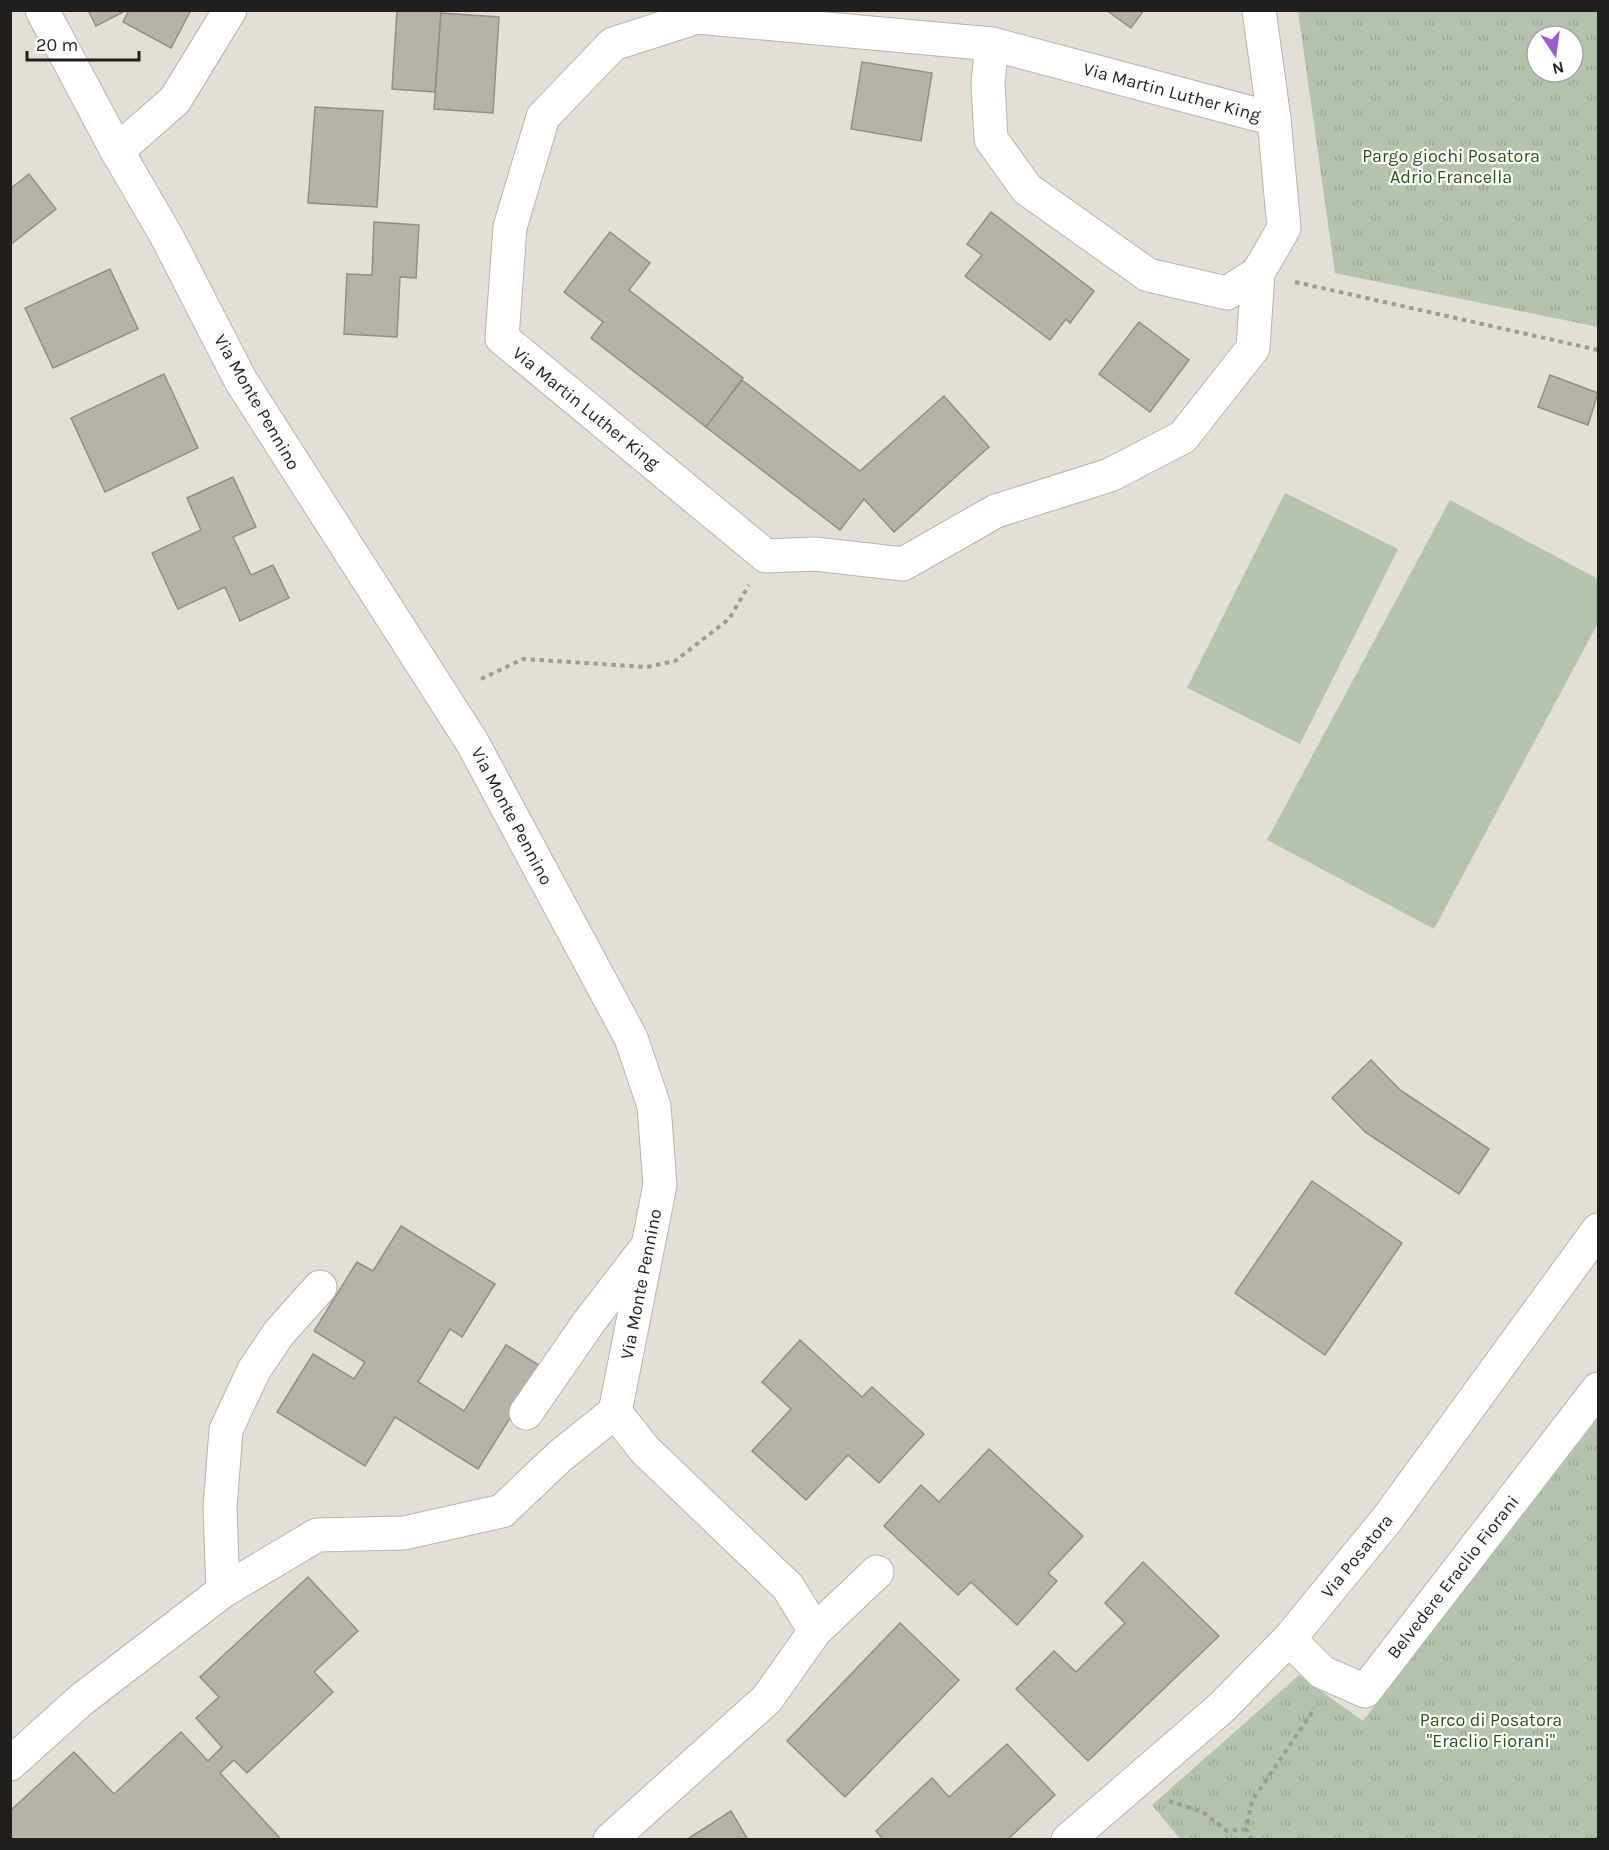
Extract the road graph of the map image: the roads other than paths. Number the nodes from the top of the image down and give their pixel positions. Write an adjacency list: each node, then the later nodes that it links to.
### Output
1 (42, 10): 7 (street, Via Monte Pennino)
2 (230, 10): 7 (street)
3 (1259, 10): 6 (street)
4 (697, 14): 5 (street, Via Martin Luther King); 8 (street, Via Martin Luther King)
5 (992, 44): 6 (street, Via Martin Luther King); 8 (street, Via Martin Luther King)
6 (1274, 119): 8 (street, Via Martin Luther King)
7 (117, 151): 10 (street, Via Monte Pennino)
8 (1258, 273)
9 (1595, 1244): 18 (street, Via Posatora)
10 (646, 1248): 13 (street, Via Monte Pennino); 14 (street)
11 (320, 1287): 16 (street)
12 (1599, 1389): 18 (street, Belvedere Eraclio Fiorani)
13 (615, 1412): 16 (street); 17 (street)
14 (526, 1413)
15 (878, 1572): 17 (street)
16 (223, 1591): 19 (street)
17 (815, 1631): 20 (street)
18 (1289, 1639): 21 (street, Via Posatora)
19 (10, 1764)
20 (609, 1839)
21 (1068, 1839)

